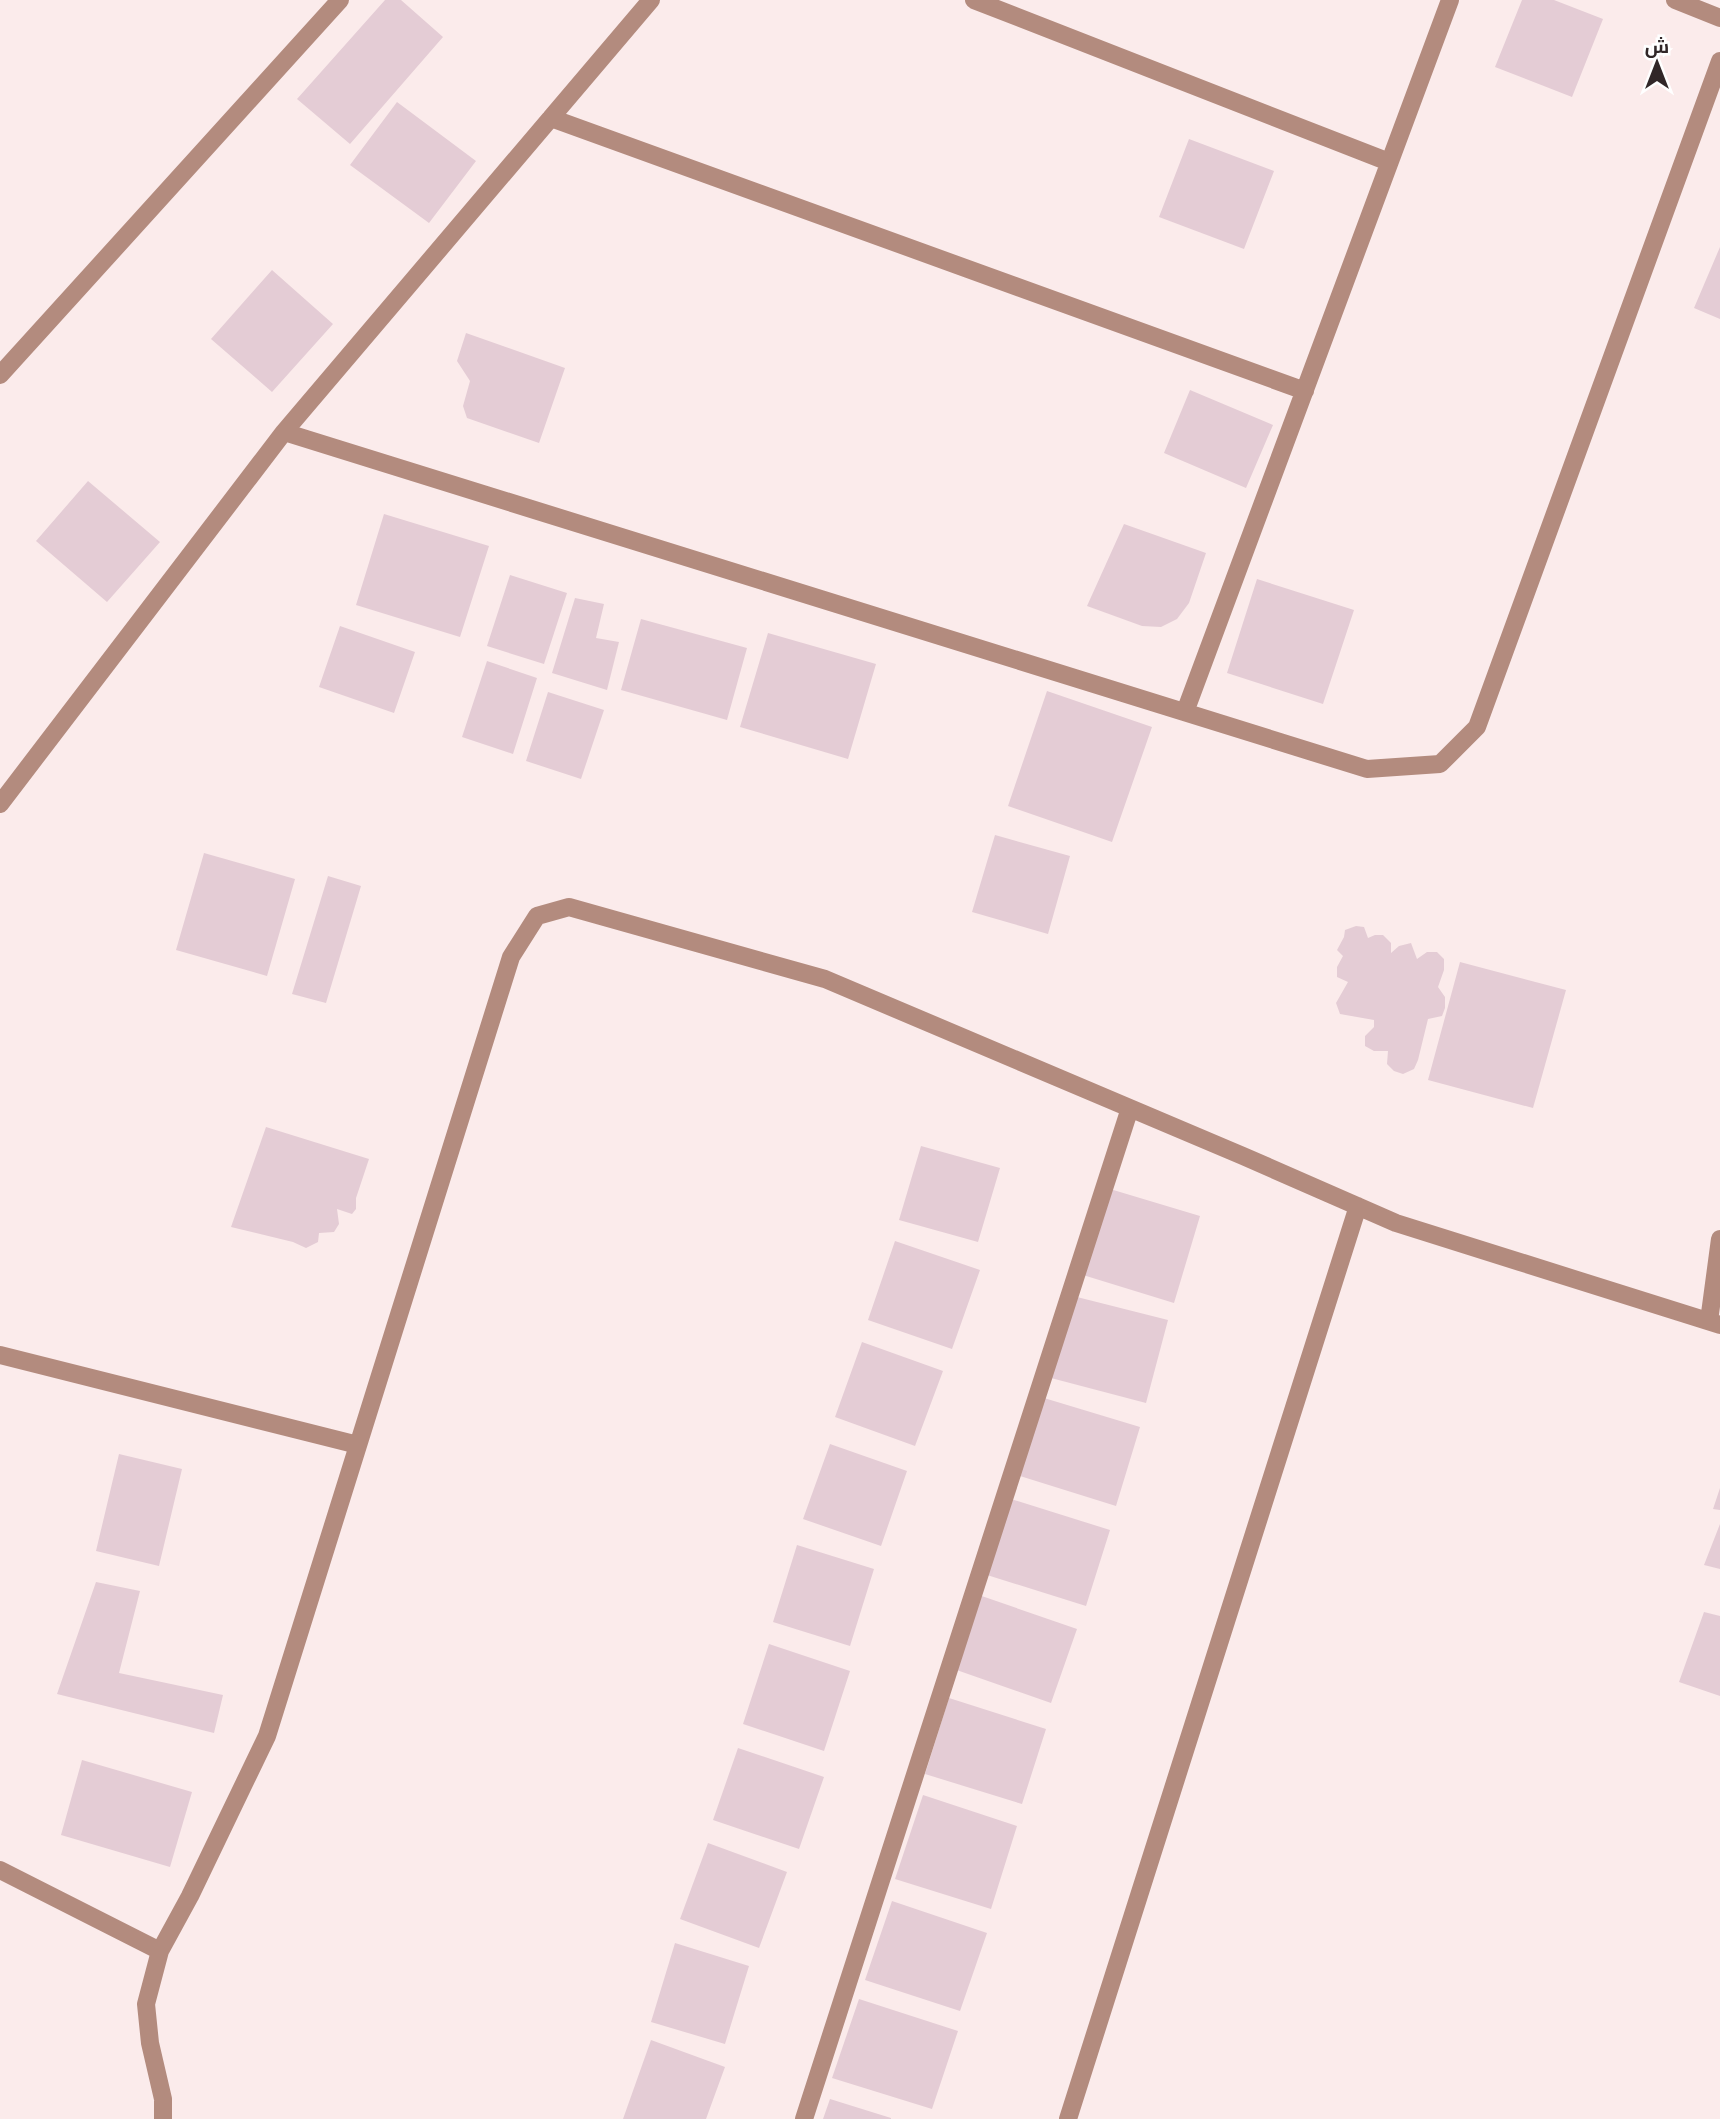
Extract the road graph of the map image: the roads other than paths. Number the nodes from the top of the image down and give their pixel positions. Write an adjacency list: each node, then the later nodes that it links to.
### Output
1 (340, 0): 10 (street)
2 (651, 0): 8 (street)
3 (974, 0): 9 (street)
4 (1450, 0): 9 (street)
5 (1675, 0): 6 (street)
6 (1720, 18)
7 (1720, 61): 13 (street)
8 (551, 118): 11 (street); 12 (street)
9 (1390, 162): 11 (street)
10 (0, 375)
11 (1305, 391): 13 (street)
12 (284, 432): 13 (street); 14 (street)
13 (1185, 712)
14 (0, 804)
15 (1130, 1108): 16 (street); 20 (street); 24 (street)
16 (1358, 1206): 18 (street); 25 (street)
17 (1720, 1239): 18 (street)
18 (1714, 1323)
19 (0, 1355): 20 (street)
20 (358, 1445): 22 (street)
21 (0, 1870): 22 (street)
22 (160, 1951): 23 (street)
23 (163, 2119)
24 (804, 2119)
25 (1068, 2119)

